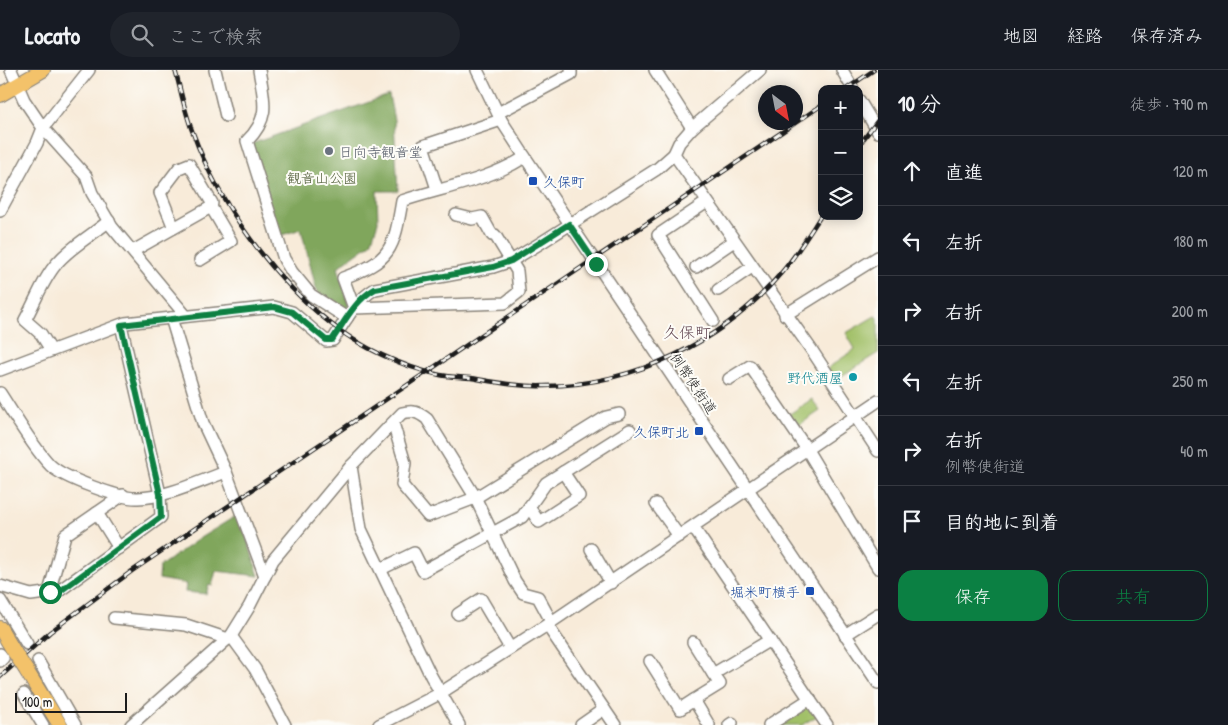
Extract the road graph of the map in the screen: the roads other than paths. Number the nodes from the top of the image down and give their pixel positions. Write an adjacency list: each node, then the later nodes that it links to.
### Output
1 (11, 70): 11 (street)
2 (43, 70): 11 (main road)
3 (89, 70): 17 (street)
4 (215, 70): 15 (street)
5 (259, 70): 42 (street)
6 (477, 70): 16 (street, 例幣使街道)
7 (572, 70): 16 (street)
8 (655, 70): 18 (street)
9 (760, 70): 18 (street)
10 (842, 70): 12 (street)
11 (17, 84): 13 (main road); 17 (street)
12 (851, 85)
13 (0, 94)
14 (863, 107): 19 (street)
15 (226, 116)
16 (500, 117): 21 (street, 例幣使街道); 22 (street)
17 (43, 128): 25 (street); 27 (street)
18 (692, 128): 20 (street)
19 (878, 132)
20 (674, 154): 23 (street); 28 (street)
21 (525, 157): 22 (street); 28 (street, 例幣使街道)
22 (437, 189): 38 (street)
23 (708, 202): 30 (street); 43 (street)
24 (211, 207): 29 (street); 29 (street); 33 (street)
25 (0, 212)
26 (456, 215): 34 (street)
27 (109, 221): 31 (street); 45 (street)
28 (569, 224): 34 (street); 59 (street, 例幣使街道)
29 (174, 228): 31 (street)
30 (734, 240): 35 (street); 36 (street)
31 (133, 251): 40 (street)
32 (878, 257): 39 (street)
33 (200, 260)
34 (511, 261): 38 (street); 38 (street)
35 (696, 267)
36 (752, 267): 37 (street); 39 (street)
37 (718, 290)
38 (354, 308): 42 (street)
39 (785, 315): 51 (street)
40 (186, 316): 41 (street); 42 (street)
41 (171, 318): 44 (street); 57 (street)
42 (347, 318)
43 (713, 321)
44 (121, 325): 45 (street); 60 (street)
45 (51, 350): 46 (street)
46 (0, 370)
47 (729, 380): 54 (street)
48 (0, 393): 61 (street)
49 (878, 401): 51 (street)
50 (619, 414): 62 (street)
51 (854, 415): 54 (street); 55 (street)
52 (393, 423): 56 (street); 62 (street); 62 (street)
53 (630, 430): 58 (street)
54 (806, 448): 59 (street); 71 (street)
55 (878, 451)
56 (351, 466): 72 (street); 73 (street)
57 (226, 472): 60 (street); 73 (street)
58 (564, 472): 64 (street); 64 (street)
59 (746, 488): 66 (street); 83 (street, 例幣使街道)
60 (160, 494): 61 (street); 69 (street)
61 (123, 495): 65 (street)
62 (475, 498): 67 (street)
63 (656, 504): 68 (street)
64 (529, 507): 67 (street)
65 (97, 513): 69 (street); 76 (street)
66 (693, 527): 68 (street); 85 (street)
67 (491, 532): 72 (street); 81 (street)
68 (679, 536): 74 (street)
69 (119, 548): 76 (street)
70 (592, 549): 74 (street)
71 (878, 568)
72 (381, 569): 95 (street)
73 (265, 576): 84 (street)
74 (611, 583): 81 (street)
75 (0, 586): 76 (street)
76 (50, 592)
77 (0, 600): 87 (street)
78 (458, 614): 88 (street)
79 (878, 614): 83 (street)
80 (114, 618): 84 (street)
81 (549, 623): 88 (street); 99 (street)
82 (0, 628): 102 (main road, bridge)
83 (845, 634): 94 (street, 例幣使街道)
84 (230, 637): 104 (street); 105 (street)
85 (770, 640): 93 (street); 97 (street)
86 (693, 642): 93 (street)
87 (27, 644)
88 (510, 648): 95 (street)
89 (0, 654): 90 (street)
90 (0, 661)
91 (38, 661): 103 (street)
92 (650, 661): 98 (street)
93 (713, 674): 98 (street)
94 (878, 683)
95 (441, 693): 100 (street); 106 (street)
96 (24, 694): 101 (street)
97 (810, 699): 110 (street); 111 (street)
98 (694, 700): 109 (street)
99 (604, 709): 107 (street); 108 (street)
100 (386, 723)
101 (43, 725)
102 (60, 725)
103 (75, 725)
104 (131, 725)
105 (285, 725)
106 (459, 725)
107 (581, 725)
108 (615, 725)
109 (709, 725)
110 (769, 725)
111 (827, 725)

